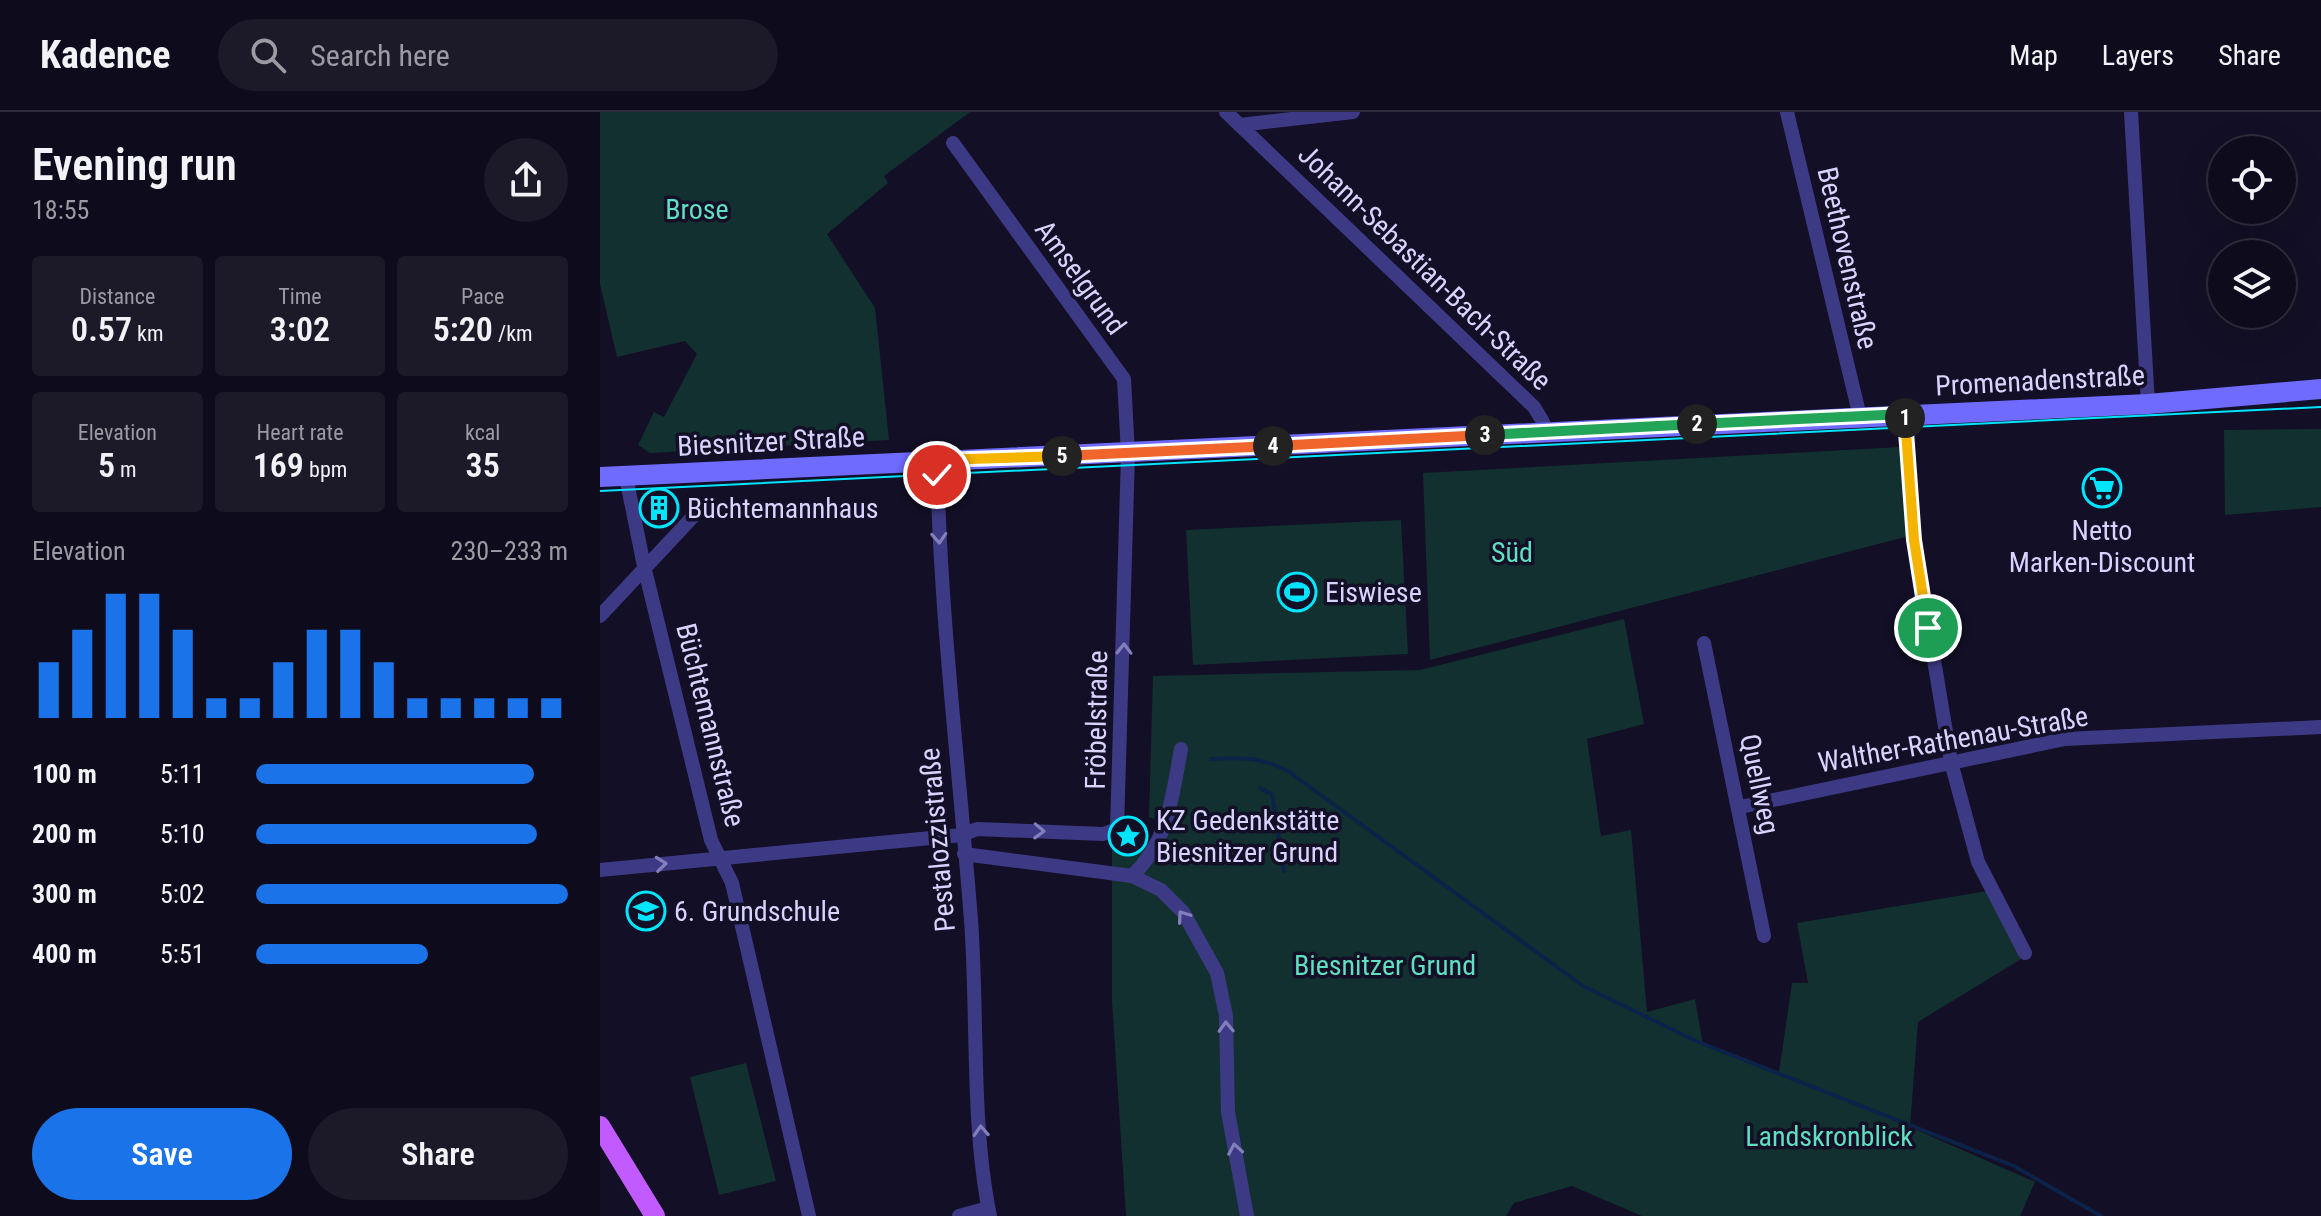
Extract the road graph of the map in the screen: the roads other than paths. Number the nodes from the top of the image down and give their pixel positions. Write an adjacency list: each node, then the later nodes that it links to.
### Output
1 (1226, 112): 5 (street, Johann-Sebastian-Bach-Straße)
2 (1353, 112): 5 (street)
3 (1787, 112): 10 (street, Beethovenstraße)
4 (2131, 112): 8 (street)
5 (1239, 125): 11 (street, Johann-Sebastian-Bach-Straße)
6 (953, 143): 13 (street, Amselgrund)
7 (2321, 389): 8 (main road, Promenadenstraße)
8 (2148, 404): 9 (main road, Promenadenstraße)
9 (1905, 414): 10 (main road, Promenadenstraße); 23 (street)
10 (1860, 417): 11 (main road, Promenadenstraße)
11 (1544, 432): 12 (main road, Promenadenstraße)
12 (1233, 448): 13 (main road, Biesnitzer Straße)
13 (1128, 454): 14 (main road, Biesnitzer Straße); 25 (street, Fröbelstraße, one-way to 13)
14 (937, 460): 16 (main road, Biesnitzer Straße); 25 (street, Pestalozzistraße, one-way to 25)
15 (600, 477): 16 (main road, Biesnitzer Straße)
16 (626, 477): 18 (street, Büchtemannstraße)
17 (702, 507): 18 (street)
18 (644, 566): 19 (street); 27 (street, Büchtemannstraße)
19 (600, 616)
20 (1704, 643): 24 (street, Quellweg)
21 (2321, 727): 23 (street, Walther-Rathenau-Straße)
22 (1181, 749): 29 (street)
23 (1951, 762): 24 (street, Walther-Rathenau-Straße); 31 (street)
24 (1740, 807): 30 (street, Quellweg)
25 (962, 835): 26 (street, Pestalozzistraße); 27 (street)
26 (964, 854): 29 (street); 33 (street, Pestalozzistraße, one-way to 26)
27 (722, 858): 28 (street, one-way to 27); 35 (street, Büchtemannstraße)
28 (600, 870)
29 (1132, 876): 37 (street, one-way to 29)
30 (1764, 936)
31 (2025, 953)
32 (600, 1126): 34 (main road)
33 (989, 1212): 36 (street)
34 (655, 1216)
35 (809, 1216)
36 (959, 1216)
37 (1247, 1216)

